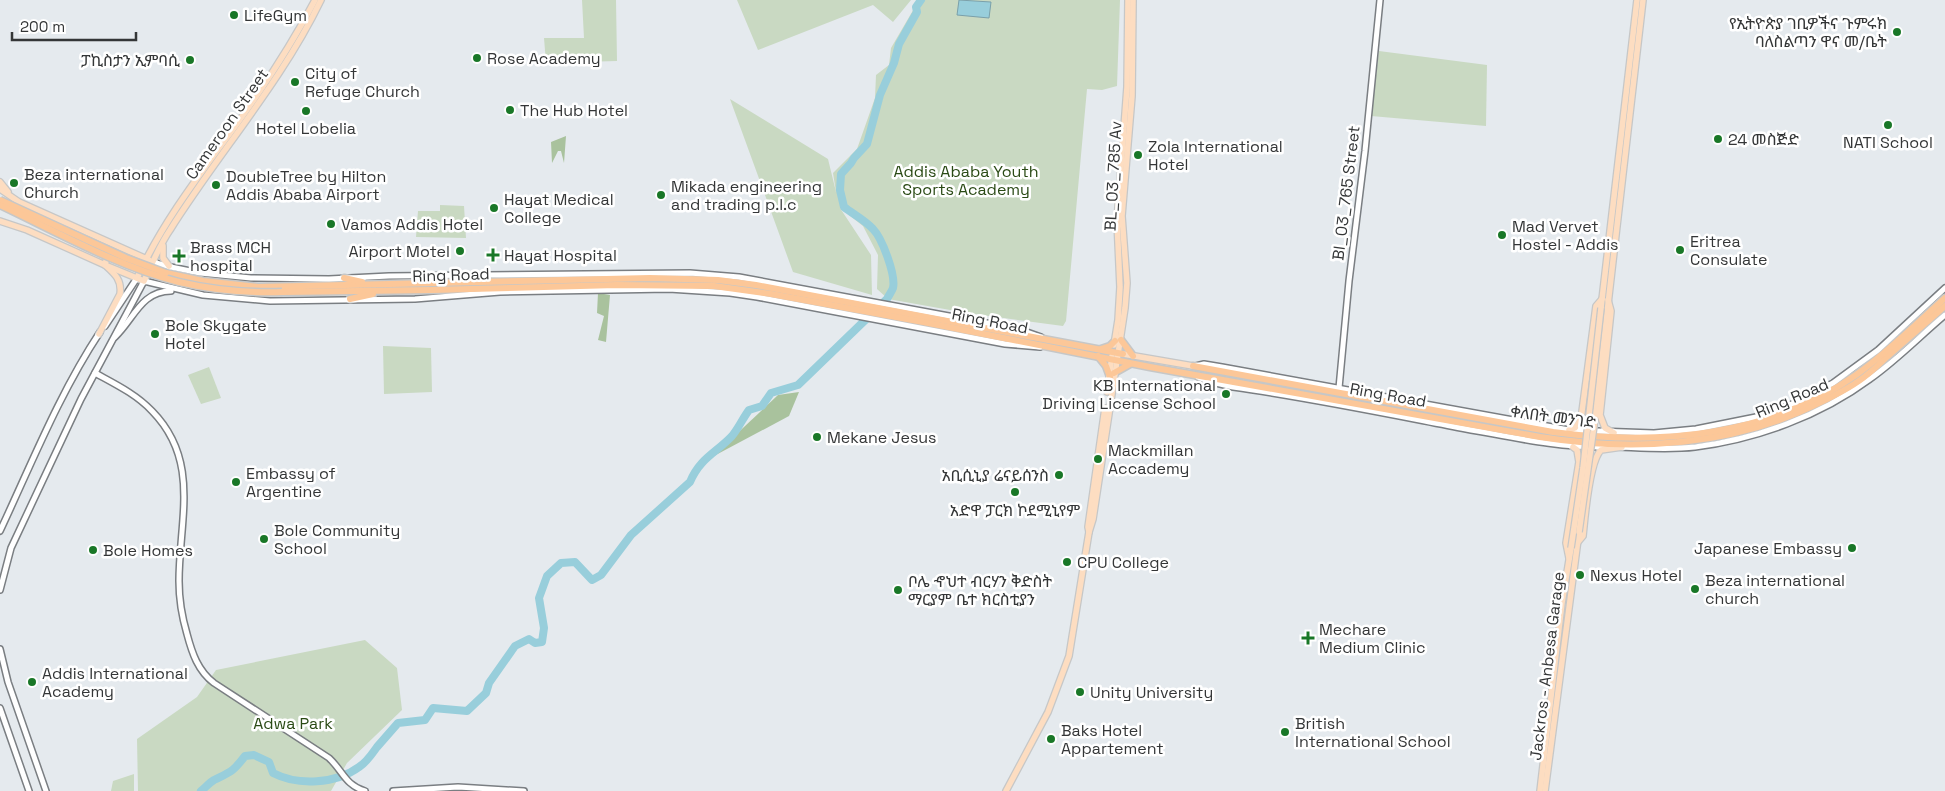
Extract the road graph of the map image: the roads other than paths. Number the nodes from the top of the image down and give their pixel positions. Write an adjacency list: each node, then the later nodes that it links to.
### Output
1 (315, 0): 8 (main road, Cameroon Street)
2 (321, 0): 9 (main road, Cameroon Street)
3 (1128, 0): 39 (main road, BL_03_785 Av)
4 (1133, 0): 39 (main road, BL_03_785 Av)
5 (1380, 0): 49 (street, Bl_03_765 Street)
6 (1637, 0): 32 (main road)
7 (1643, 0): 32 (main road)
8 (264, 84): 9 (main road); 15 (main road, Cameroon Street)
9 (270, 88): 15 (main road, Cameroon Street)
10 (0, 182): 13 (main road)
11 (0, 189): 13 (main road, Ring Road)
12 (0, 200): 26 (highway, Ring Road, bridge)
13 (19, 202): 18 (main road, Ring Road)
14 (0, 206): 26 (highway, Ring Road, bridge)
15 (178, 212): 17 (main road, Cameroon Street); 19 (main road, Cameroon Street)
16 (0, 221): 21 (main road, Ring Road)
17 (165, 239): 20 (main road, Cameroon Street); 22 (main road)
18 (111, 244): 19 (main road, Ring Road); 21 (main road)
19 (146, 259): 20 (main road, Ring Road); 24 (main road, Cameroon Street)
20 (153, 262): 22 (street, Ring Road); 24 (main road, Cameroon Street)
21 (105, 265): 24 (main road, Ring Road); 38 (main road)
22 (169, 266): 23 (street, Ring Road)
23 (344, 278): 25 (highway); 34 (street, Ring Road)
24 (140, 280): 28 (street, Ring Road); 38 (street); 40 (street)
25 (378, 285): 26 (highway, Ring Road); 34 (highway, Ring Road)
26 (341, 288): 29 (highway, Ring Road)
27 (1945, 288): 51 (street)
28 (180, 291): 31 (street, Ring Road); 40 (street)
29 (386, 291): 31 (highway); 36 (highway, Ring Road)
30 (1945, 298): 45 (highway, ቀለበት መንገድ)
31 (350, 299): 36 (street, Ring Road)
32 (1605, 300): 35 (main road); 50 (main road); 51 (main road)
33 (1945, 306): 47 (highway, Ring Road)
34 (878, 308): 36 (highway, Ring Road); 41 (highway, Ring Road); 41 (highway, Ring Road)
35 (1604, 308): 55 (main road, bridge); 56 (main road, bridge)
36 (867, 315): 41 (street, Ring Road)
37 (1945, 315): 53 (street)
38 (100, 334): 54 (street)
39 (1118, 340): 42 (highway); 43 (main road, BL_03_785 Av); 44 (highway)
40 (111, 341): 46 (street)
41 (1046, 343): 42 (highway, Ring Road)
42 (1098, 353): 43 (highway, Ring Road); 48 (highway)
43 (1117, 356): 44 (highway, Ring Road); 48 (main road, BL_03_785 Av)
44 (1132, 359): 45 (main road, ቀለበት መንገድ); 47 (highway, Ring Road); 48 (highway)
45 (1193, 366): 49 (street)
46 (95, 373): 57 (street); 61 (street)
47 (1194, 374): 52 (street)
48 (1112, 375): 67 (main road, BL_03_785 Av)
49 (1339, 388): 50 (street)
50 (1569, 430): 51 (street)
51 (1614, 433)
52 (1572, 447): 53 (street); 56 (main road)
53 (1622, 448): 55 (main road)
54 (0, 531)
55 (1577, 544): 60 (main road, Jackros - Anbesa Garage)
56 (1569, 560): 60 (main road)
57 (0, 590)
58 (0, 649): 63 (street)
59 (0, 708): 62 (street)
60 (1552, 712): 68 (main road); 69 (main road, Jackros - Anbesa Garage)
61 (352, 789): 64 (street)
62 (29, 791)
63 (46, 791)
64 (364, 791)
65 (393, 791): 66 (street)
66 (524, 791)
67 (1006, 791)
68 (1540, 791)
69 (1545, 791)

